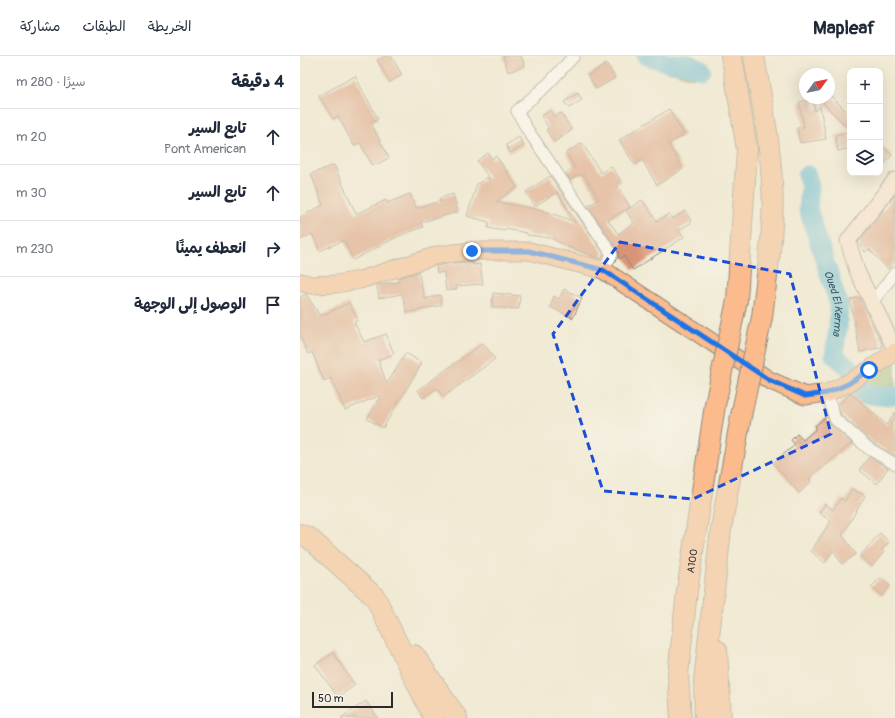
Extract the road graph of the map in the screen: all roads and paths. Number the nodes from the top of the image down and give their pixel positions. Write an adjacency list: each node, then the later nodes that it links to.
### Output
1 (574, 56): 5 (street)
2 (731, 56): 15 (highway, A100 / A100, bridge)
3 (754, 56): 12 (highway, bridge)
4 (895, 180): 8 (street)
5 (603, 270): 7 (main road); 10 (main road)
6 (895, 273): 8 (street)
7 (300, 282)
8 (872, 302): 9 (street)
9 (895, 350): 10 (main road)
10 (827, 393): 11 (street)
11 (895, 464)
12 (721, 529): 20 (highway); 21 (highway)
13 (300, 534): 14 (highway)
14 (375, 597): 16 (highway); 17 (highway)
15 (678, 675): 18 (highway); 19 (highway, A100 / A100)
16 (434, 718)
17 (457, 718)
18 (670, 718)
19 (681, 718)
20 (705, 718)
21 (720, 718)

